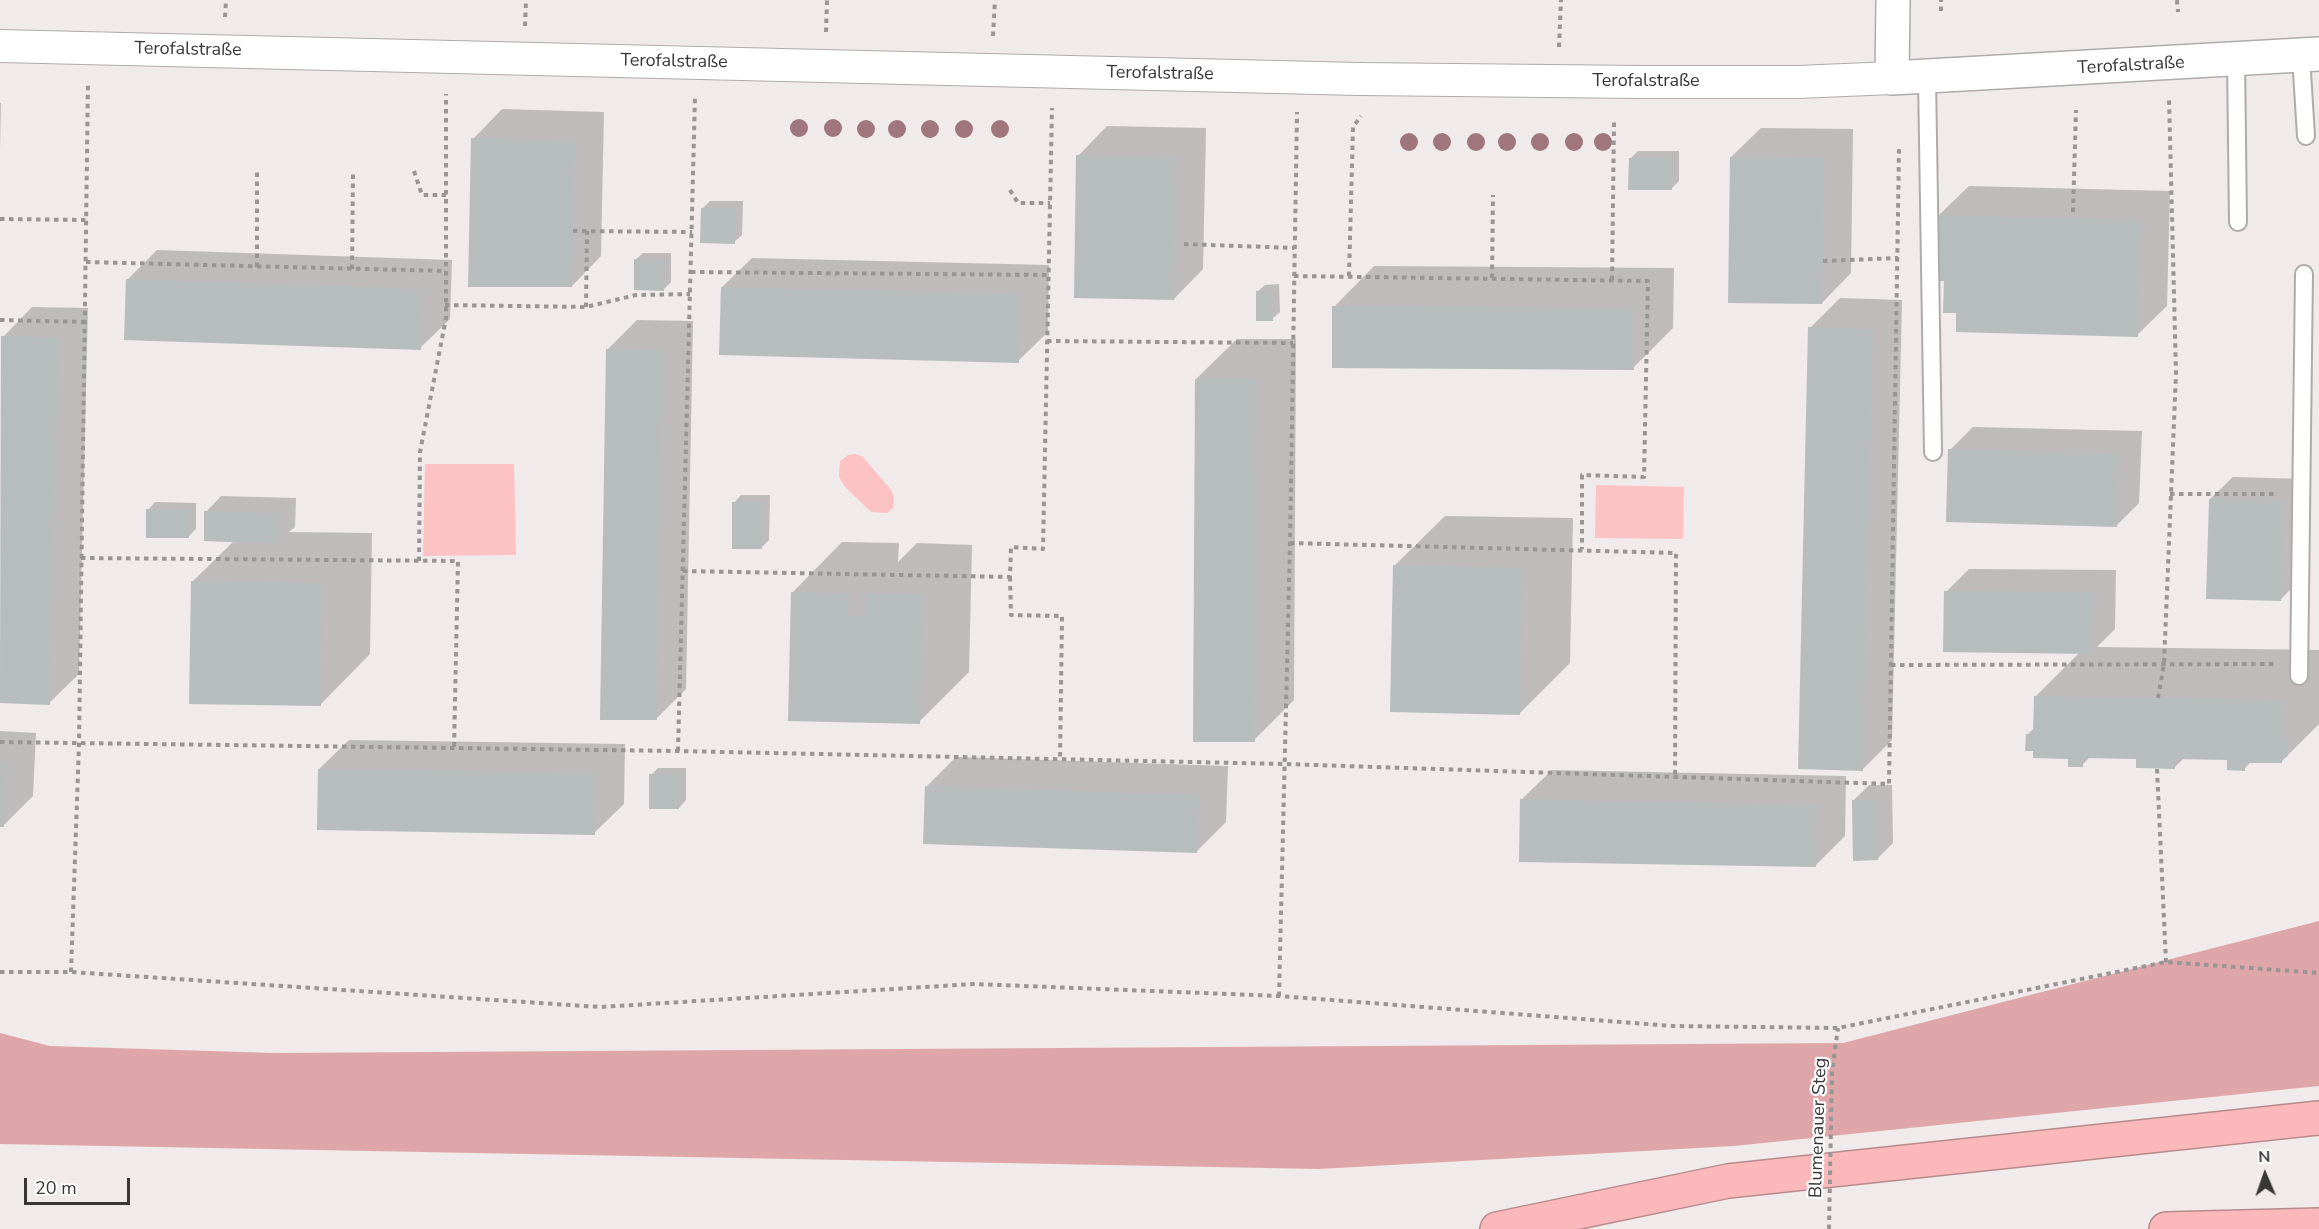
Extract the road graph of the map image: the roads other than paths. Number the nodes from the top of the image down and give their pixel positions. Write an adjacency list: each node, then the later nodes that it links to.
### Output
1 (1893, 0): 6 (street)
2 (0, 46): 6 (street, Terofalstraße)
3 (2310, 55): 4 (street, Terofalstraße); 7 (lane)
4 (2236, 60): 5 (street, Terofalstraße); 8 (lane)
5 (1926, 77): 6 (street, Terofalstraße); 10 (lane)
6 (1892, 78)
7 (2306, 135)
8 (2238, 222)
9 (2304, 274): 11 (lane)
10 (1933, 452)
11 (2299, 670)
12 (2319, 1118): 14 (highway)
13 (2319, 1225): 15 (highway)
14 (1497, 1229)
15 (2166, 1229)

